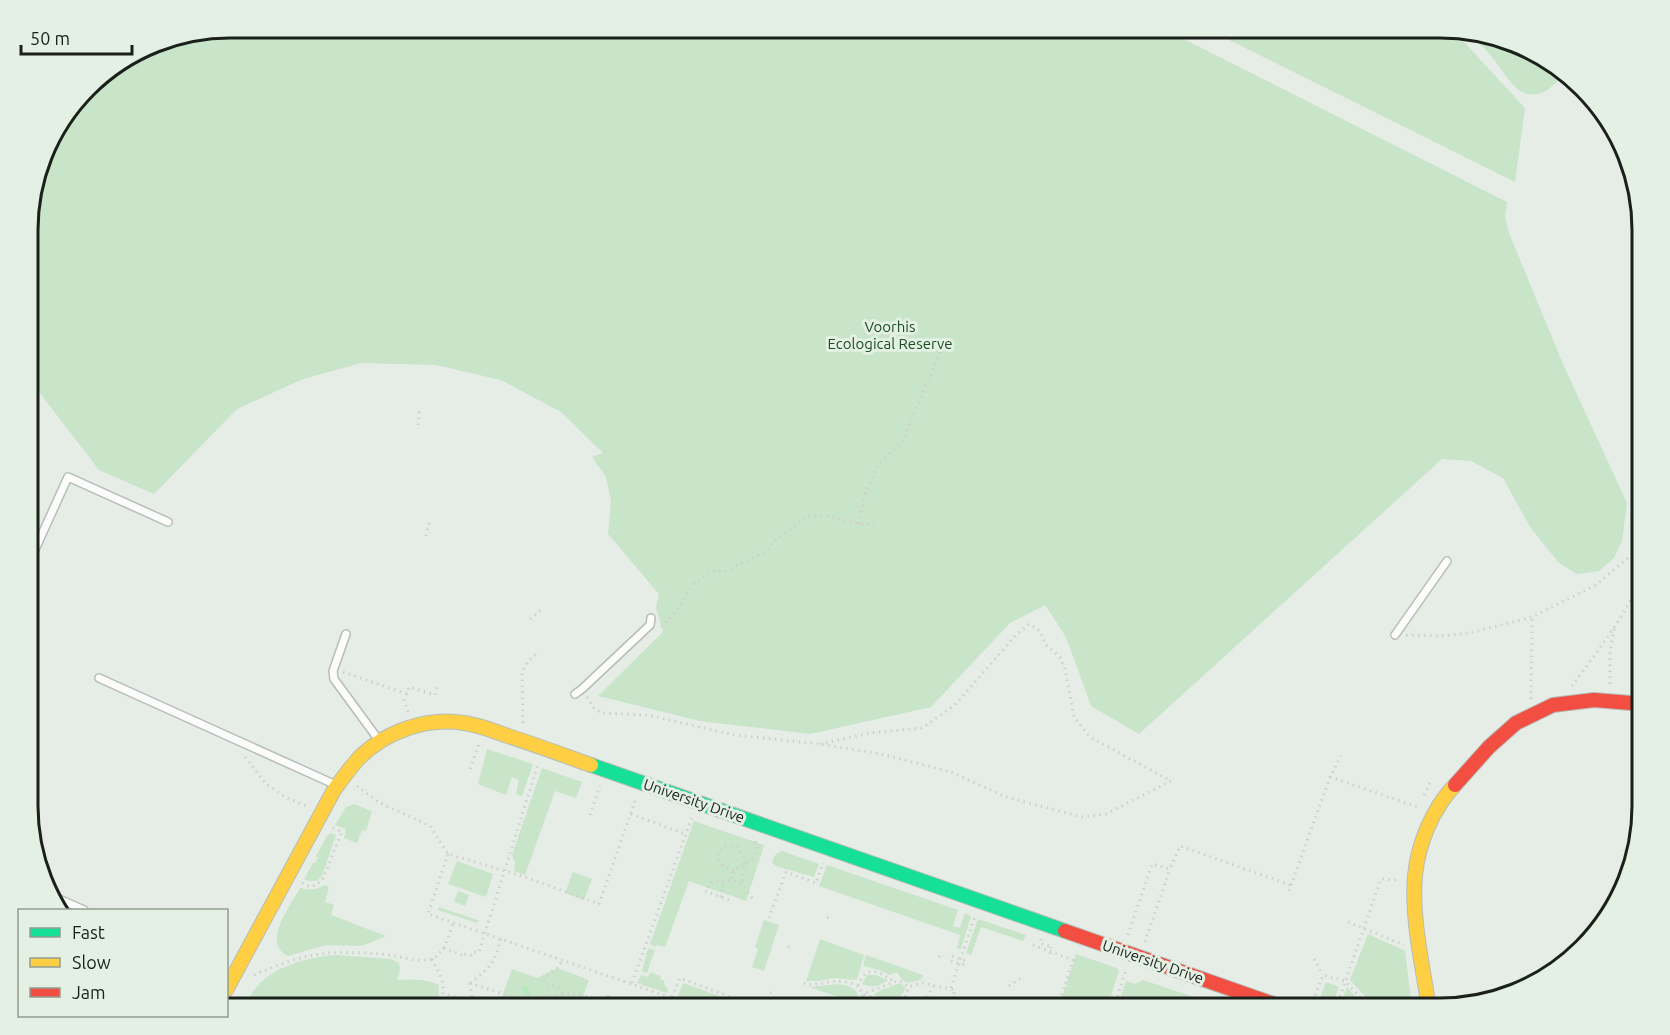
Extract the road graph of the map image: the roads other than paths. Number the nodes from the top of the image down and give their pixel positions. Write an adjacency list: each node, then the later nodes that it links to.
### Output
1 (168, 522): 2 (lane)
2 (38, 543)
3 (1447, 561): 6 (lane)
4 (651, 622): 8 (lane)
5 (345, 634): 10 (lane)
6 (1395, 635)
7 (99, 678): 11 (lane)
8 (575, 694)
9 (1632, 703): 16 (street)
10 (379, 741): 11 (street, University Drive); 15 (street, University Drive)
11 (336, 785): 14 (street, University Drive)
12 (62, 900): 13 (lane)
13 (82, 909)
14 (228, 986)
15 (1254, 997)
16 (1427, 997)

